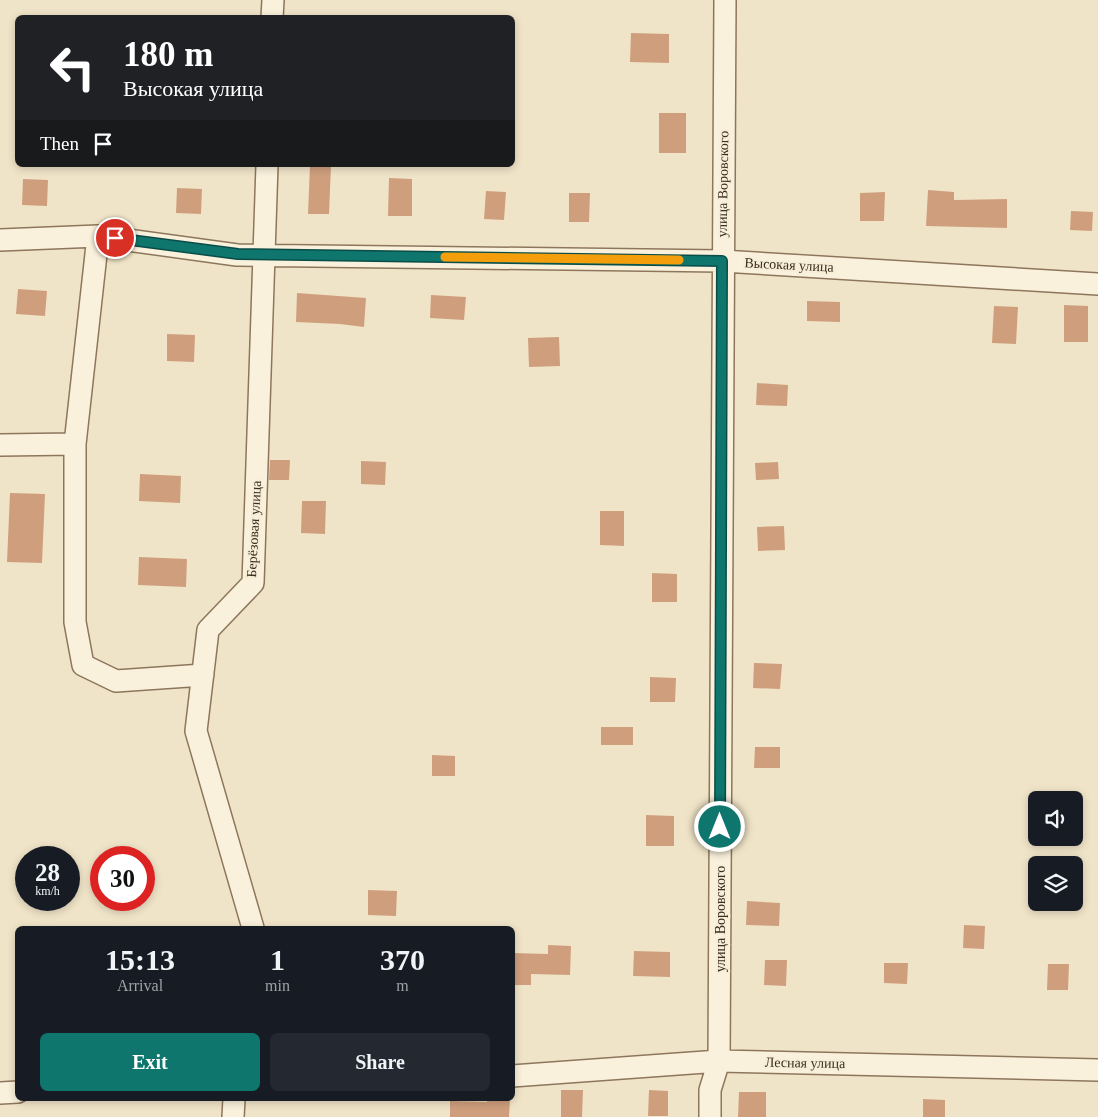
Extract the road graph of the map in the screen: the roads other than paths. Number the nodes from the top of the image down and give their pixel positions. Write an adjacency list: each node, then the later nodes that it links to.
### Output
1 (273, 0): 3 (street)
2 (725, 0): 8 (street, улица Воровского)
3 (272, 15)
4 (267, 167): 7 (street, Берёзовая улица)
5 (98, 236): 6 (street, Высокая улица); 7 (street, Высокая улица); 10 (street)
6 (0, 240)
7 (263, 255): 8 (street, Высокая улица); 12 (street, Берёзовая улица)
8 (722, 261): 9 (street, Высокая улица); 14 (street, улица Воровского)
9 (1098, 284)
10 (74, 444): 11 (street); 12 (street)
11 (0, 445)
12 (203, 675): 13 (street, Берёзовая улица)
13 (252, 926)
14 (719, 1061): 15 (street, Лесная улица); 16 (street, Лесная улица); 21 (street, улица Воровского)
15 (1098, 1070)
16 (515, 1076)
17 (0, 1092): 18 (street)
18 (15, 1092)
19 (234, 1101): 20 (street)
20 (233, 1117)
21 (710, 1117)

